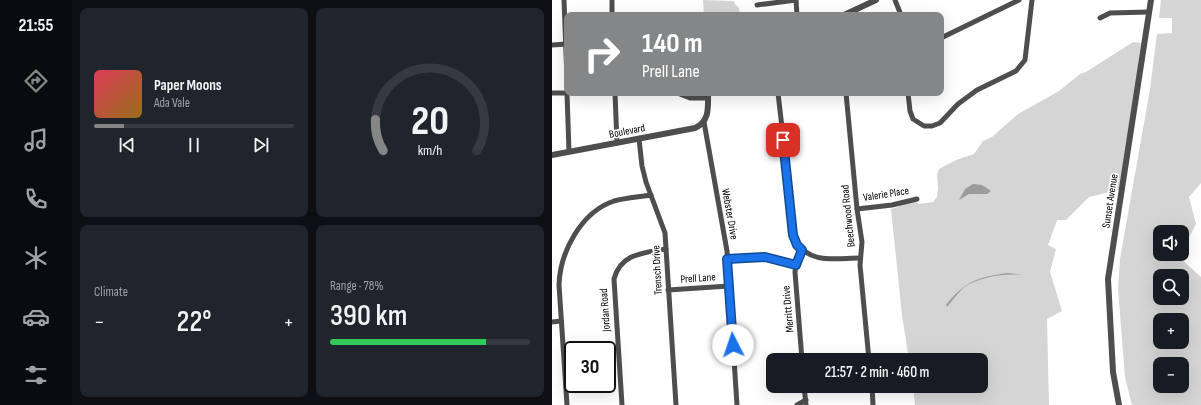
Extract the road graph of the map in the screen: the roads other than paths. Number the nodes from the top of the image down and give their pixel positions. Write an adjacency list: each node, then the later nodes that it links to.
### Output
1 (564, 0): 11 (street)
2 (612, 0): 12 (street)
3 (796, 0): 10 (street); 13 (street)
4 (876, 0): 9 (street)
5 (895, 0): 15 (street)
6 (1019, 0): 18 (street)
7 (1032, 0): 29 (street)
8 (1151, 0): 16 (street, Sunset Avenue)
9 (866, 2): 14 (street)
10 (757, 5)
11 (565, 12)
12 (612, 12)
13 (797, 12)
14 (849, 12)
15 (900, 12)
16 (1149, 12): 17 (street); 57 (street, Sunset Avenue)
17 (1100, 18)
18 (944, 37)
19 (564, 44): 20 (street)
20 (552, 45)
21 (552, 93): 22 (street)
22 (564, 93)
23 (567, 96): 33 (street)
24 (615, 96): 32 (street)
25 (685, 96): 26 (street)
26 (708, 96): 30 (street)
27 (778, 96): 39 (street)
28 (846, 96): 37 (street, Beechwood Road)
29 (908, 96)
30 (704, 122): 31 (street, Boulevard); 41 (street, Webster Drive)
31 (639, 139): 32 (street, Boulevard); 35 (street, Trensch Drive)
32 (617, 143): 33 (street, Boulevard)
33 (570, 152): 34 (street, Boulevard)
34 (552, 155)
35 (651, 195): 38 (street, Trensch Drive); 45 (street)
36 (918, 199): 37 (street, Valerie Place)
37 (857, 209): 40 (street, Beechwood Road)
38 (666, 249): 44 (street, Trensch Drive); 52 (street, Jordan Road)
39 (802, 250): 40 (street); 42 (street, Merritt Drive)
40 (860, 258): 48 (street, Beechwood Road)
41 (727, 259): 42 (street); 43 (street, Webster Drive)
42 (796, 265): 47 (street, Merritt Drive)
43 (729, 286): 44 (street, Prell Lane); 54 (street, Webster Drive)
44 (668, 290): 53 (street, Trensch Drive)
45 (561, 321): 46 (street); 51 (street)
46 (552, 322)
47 (801, 353)
48 (868, 353)
49 (873, 393): 56 (street)
50 (806, 402): 55 (street)
51 (567, 405)
52 (622, 405)
53 (676, 405)
54 (737, 405)
55 (797, 405)
56 (874, 405)
57 (1120, 405)

